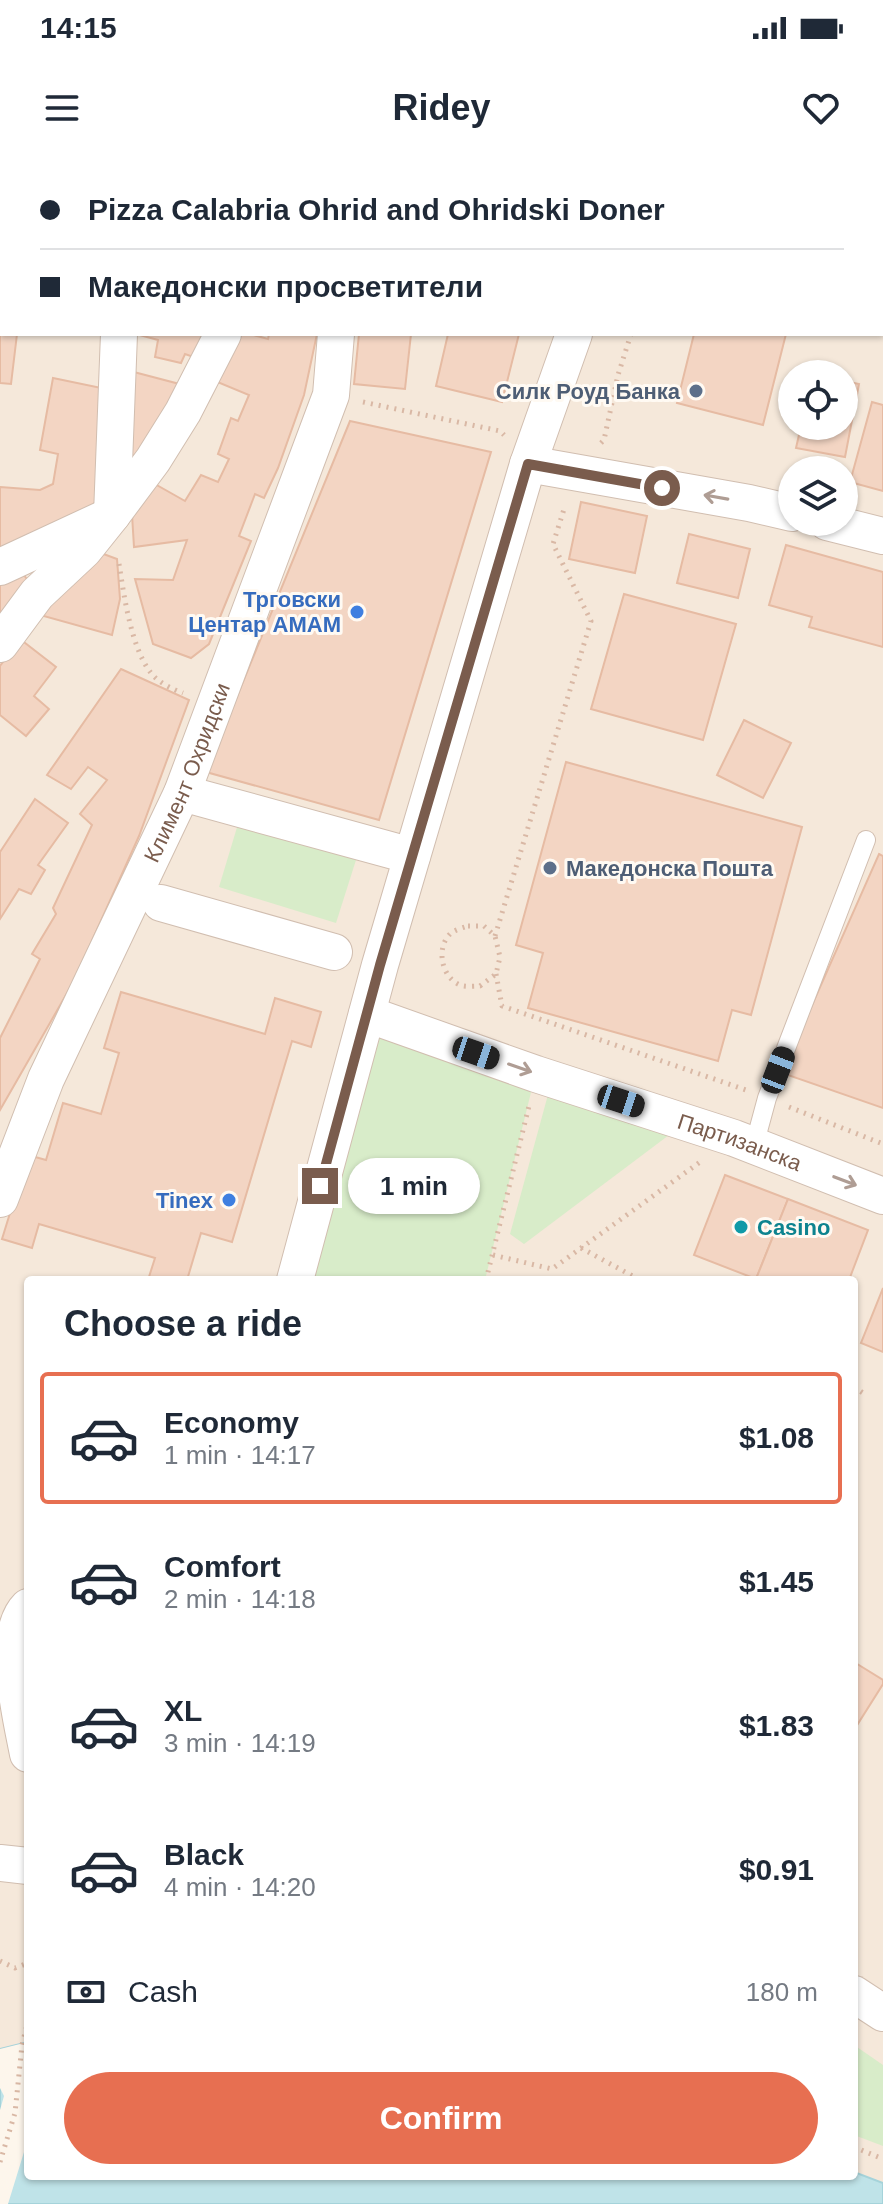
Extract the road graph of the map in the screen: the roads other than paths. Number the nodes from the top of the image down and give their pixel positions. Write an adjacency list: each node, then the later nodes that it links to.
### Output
1 (119, 336): 7 (street)
2 (222, 336): 7 (street)
3 (336, 336): 12 (street, Климент Охридски)
4 (573, 336): 5 (street)
5 (528, 464): 6 (street, one-way to 5); 14 (street)
6 (778, 510)
7 (112, 515): 10 (street); 11 (street)
8 (858, 530): 9 (street)
9 (883, 536)
10 (0, 567)
11 (0, 644)
12 (182, 793): 14 (street); 20 (street, Климент Охридски)
13 (866, 840): 18 (lane)
14 (412, 856): 17 (street)
15 (161, 903): 16 (street)
16 (334, 952)
17 (367, 1014): 18 (street, Партизанска, one-way to 18); 21 (street)
18 (744, 1142): 19 (street, Партизанска, one-way to 19)
19 (883, 1196)
20 (0, 1199)
21 (296, 1276)
22 (24, 1611): 23 (street)
23 (24, 1732)
24 (0, 1863): 25 (street)
25 (24, 1866)
26 (858, 1997): 27 (street)
27 (883, 2013)

